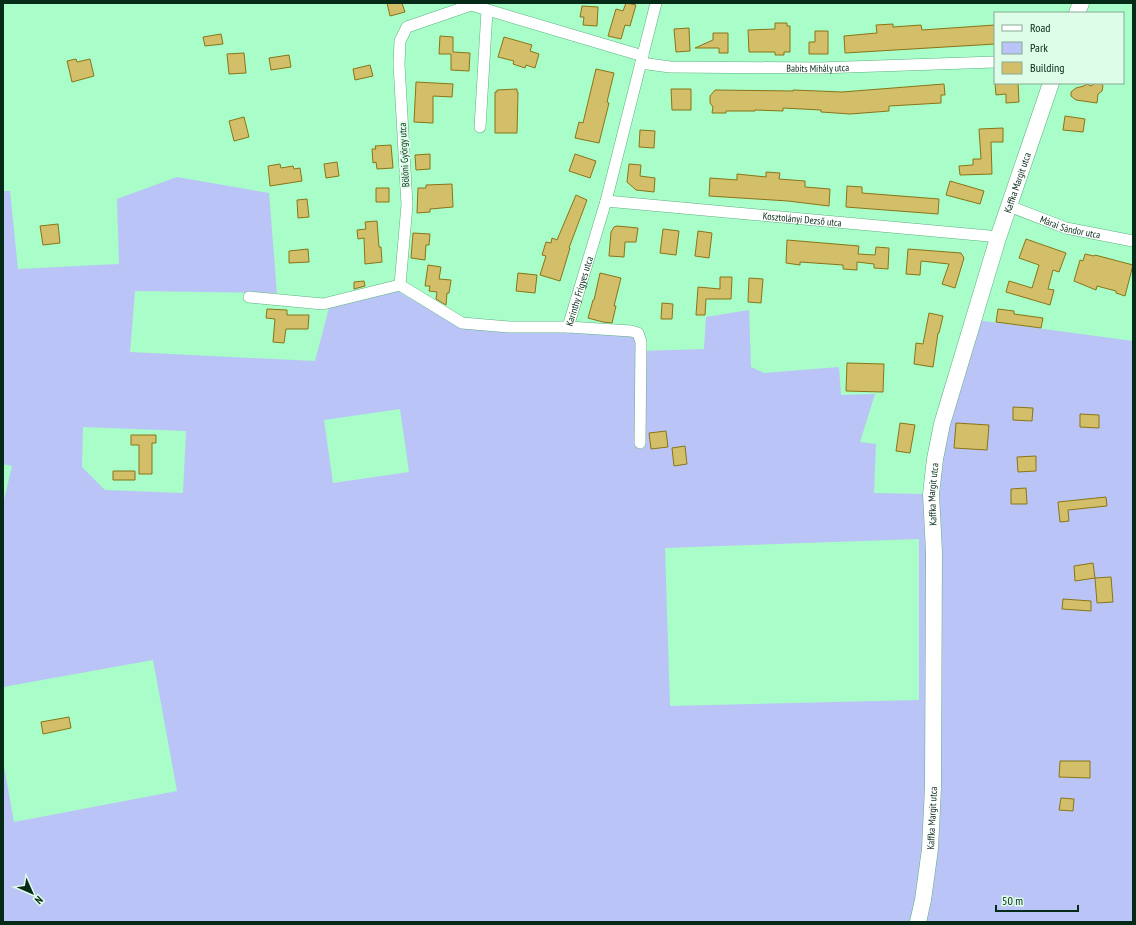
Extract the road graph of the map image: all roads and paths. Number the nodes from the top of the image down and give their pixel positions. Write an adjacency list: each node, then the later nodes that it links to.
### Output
1 (656, 3): 5 (street, Karinthy Frigyes utca)
2 (471, 4): 3 (street, Babits Mihály utca); 4 (street, Babits Mihály utca)
3 (487, 11): 5 (street, Babits Mihály utca); 8 (street)
4 (407, 27): 13 (street, Bölöni György utca)
5 (642, 59): 6 (street, Babits Mihály utca); 9 (street, Karinthy Frigyes utca)
6 (994, 62)
7 (1051, 84): 10 (street, Kaffka Margit utca)
8 (480, 127)
9 (606, 201): 11 (street, Kosztolányi Dezső utca); 15 (street, Karinthy Frigyes utca)
10 (1009, 206): 11 (street, Kaffka Margit utca); 12 (street, Márai Sándor utca)
11 (998, 238): 17 (street, Kaffka Margit utca)
12 (1133, 241)
13 (400, 285): 14 (street); 15 (street, Karinthy Frigyes utca)
14 (249, 297)
15 (568, 327): 16 (street)
16 (640, 443)
17 (918, 922)

